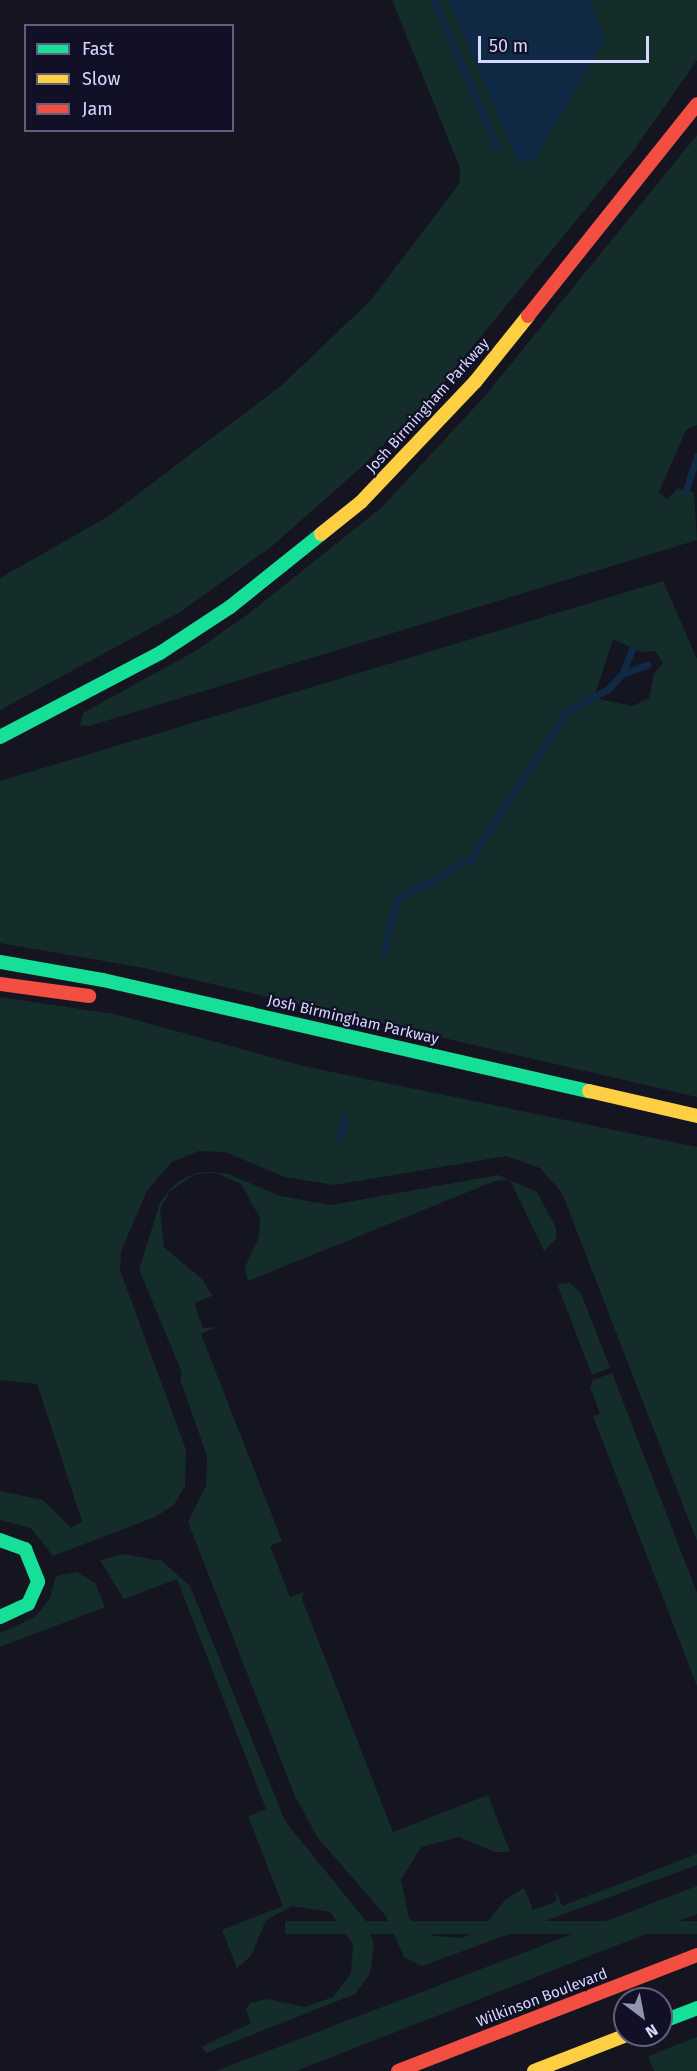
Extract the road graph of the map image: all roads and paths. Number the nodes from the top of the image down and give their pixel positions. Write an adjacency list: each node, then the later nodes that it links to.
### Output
1 (697, 104): 2 (main road, Josh Birmingham Parkway)
2 (0, 737)
3 (0, 962): 5 (main road, Josh Birmingham Parkway)
4 (0, 984): 5 (main road)
5 (228, 1008): 6 (main road, Josh Birmingham Parkway)
6 (697, 1116)
7 (0, 1540): 8 (main road)
8 (0, 1617)
9 (697, 1955): 13 (main road, Wilkinson Boulevard)
10 (697, 2008): 11 (main road)
11 (673, 2017)
12 (613, 2040): 14 (main road)
13 (398, 2071)
14 (534, 2071)

